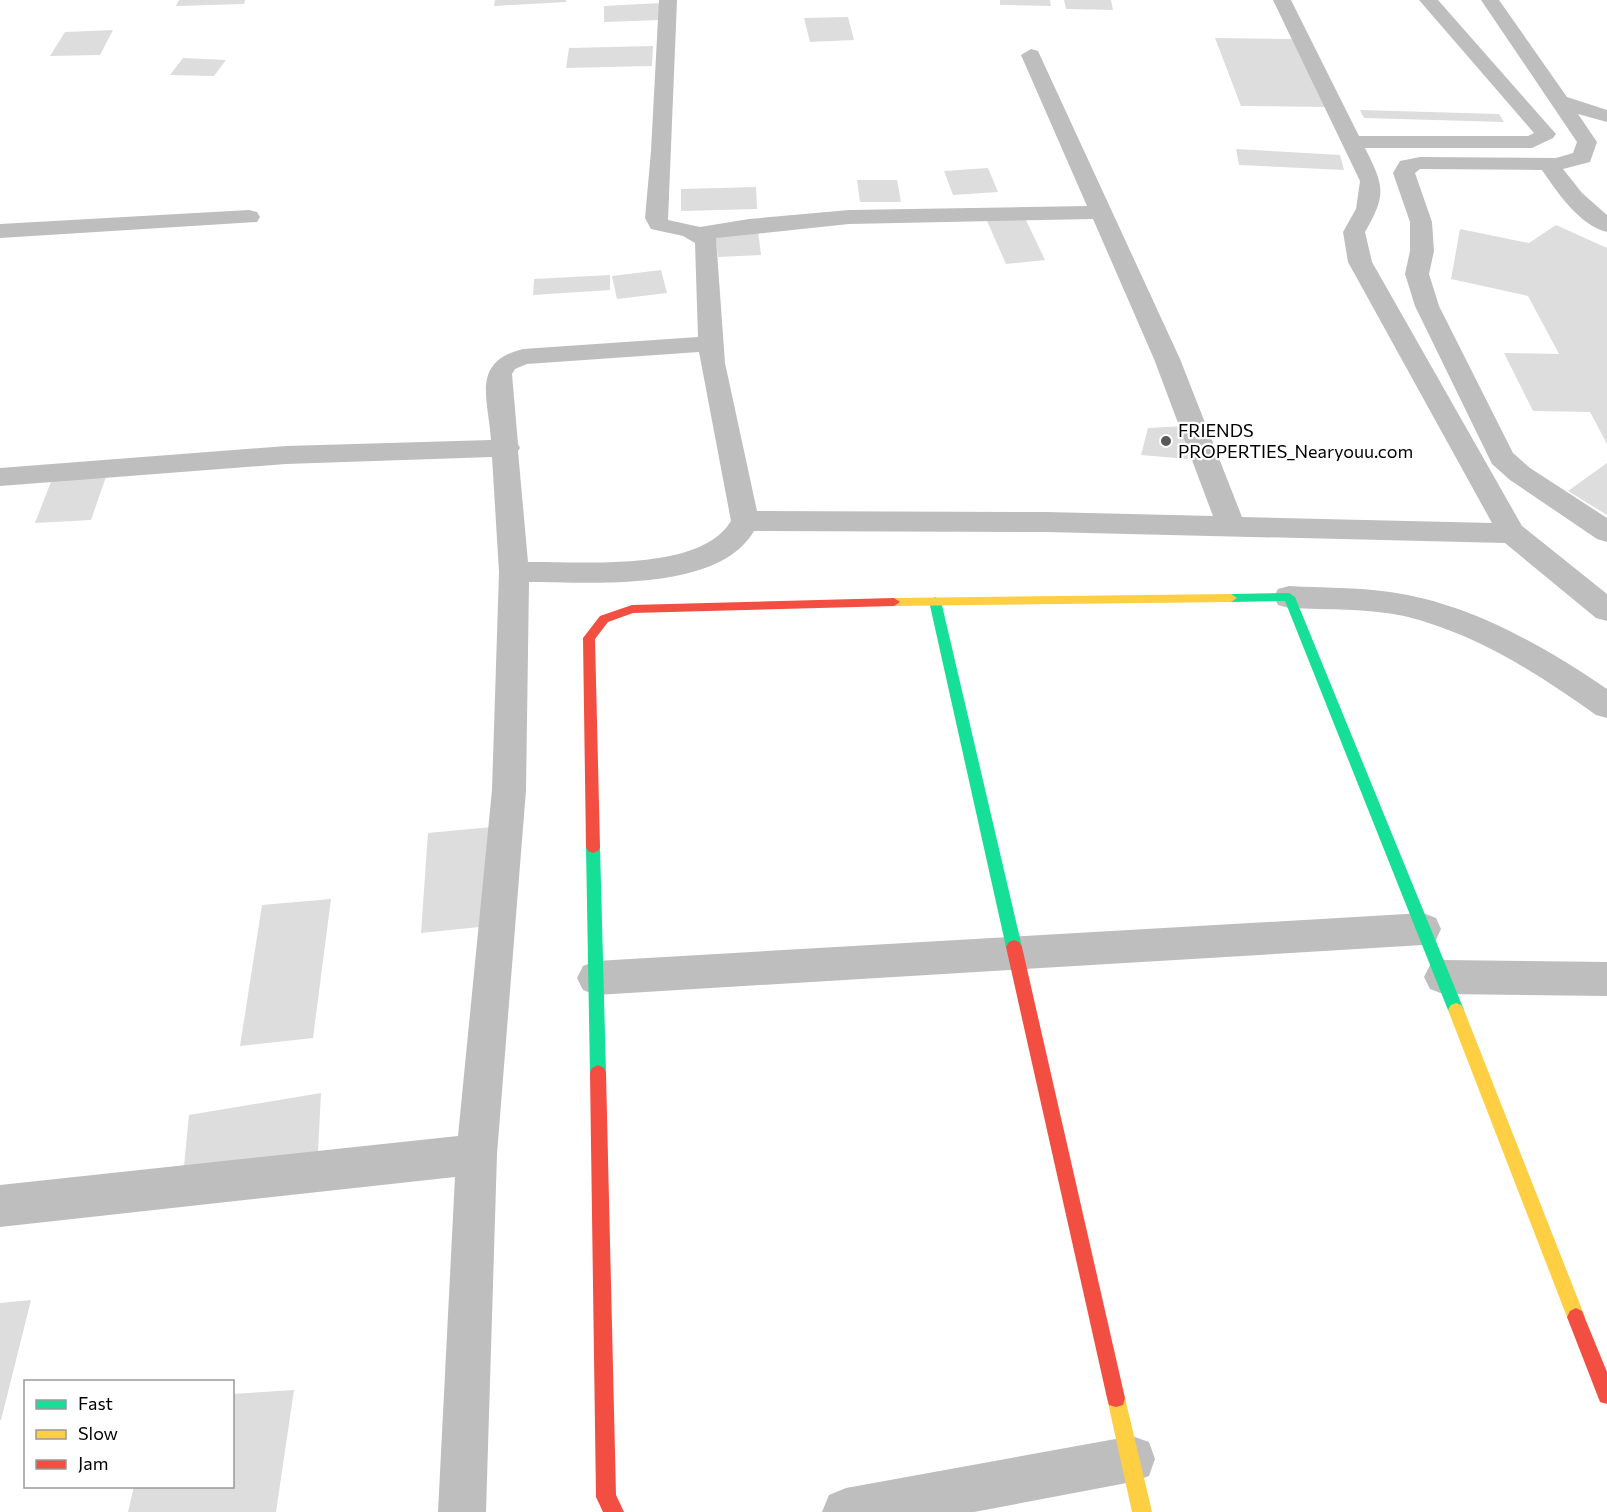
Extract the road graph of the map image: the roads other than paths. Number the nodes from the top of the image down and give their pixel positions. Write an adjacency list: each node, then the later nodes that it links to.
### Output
1 (668, 0): 14 (street)
2 (1282, 0): 8 (street)
3 (1428, 0): 8 (street)
4 (1490, 0): 6 (street)
5 (1030, 55): 10 (street)
6 (1557, 101): 7 (street); 9 (street)
7 (1607, 116)
8 (1352, 142): 21 (street)
9 (1548, 164): 12 (street); 20 (street)
10 (1102, 212): 14 (street); 19 (street)
11 (249, 217): 13 (street)
12 (1607, 225)
13 (0, 231)
14 (700, 234): 15 (street)
15 (709, 344): 16 (street); 18 (street)
16 (507, 448): 17 (street); 22 (street)
17 (0, 477)
18 (745, 521): 19 (street); 22 (street)
19 (1231, 526): 21 (street)
20 (1607, 532)
21 (1512, 533): 25 (street)
22 (514, 572): 32 (street)
23 (1289, 597): 24 (street); 26 (street); 27 (street)
24 (935, 601): 28 (street); 30 (street)
25 (1607, 610)
26 (1607, 706)
27 (1423, 929): 28 (street); 29 (street)
28 (1016, 952): 30 (street); 35 (street)
29 (1443, 977): 31 (street); 34 (street)
30 (596, 978): 37 (street)
31 (1607, 979)
32 (477, 1154): 33 (street); 36 (street)
33 (0, 1206)
34 (1607, 1395)
35 (1132, 1459): 38 (street); 39 (street)
36 (462, 1512)
37 (614, 1512)
38 (846, 1512)
39 (1142, 1512)

